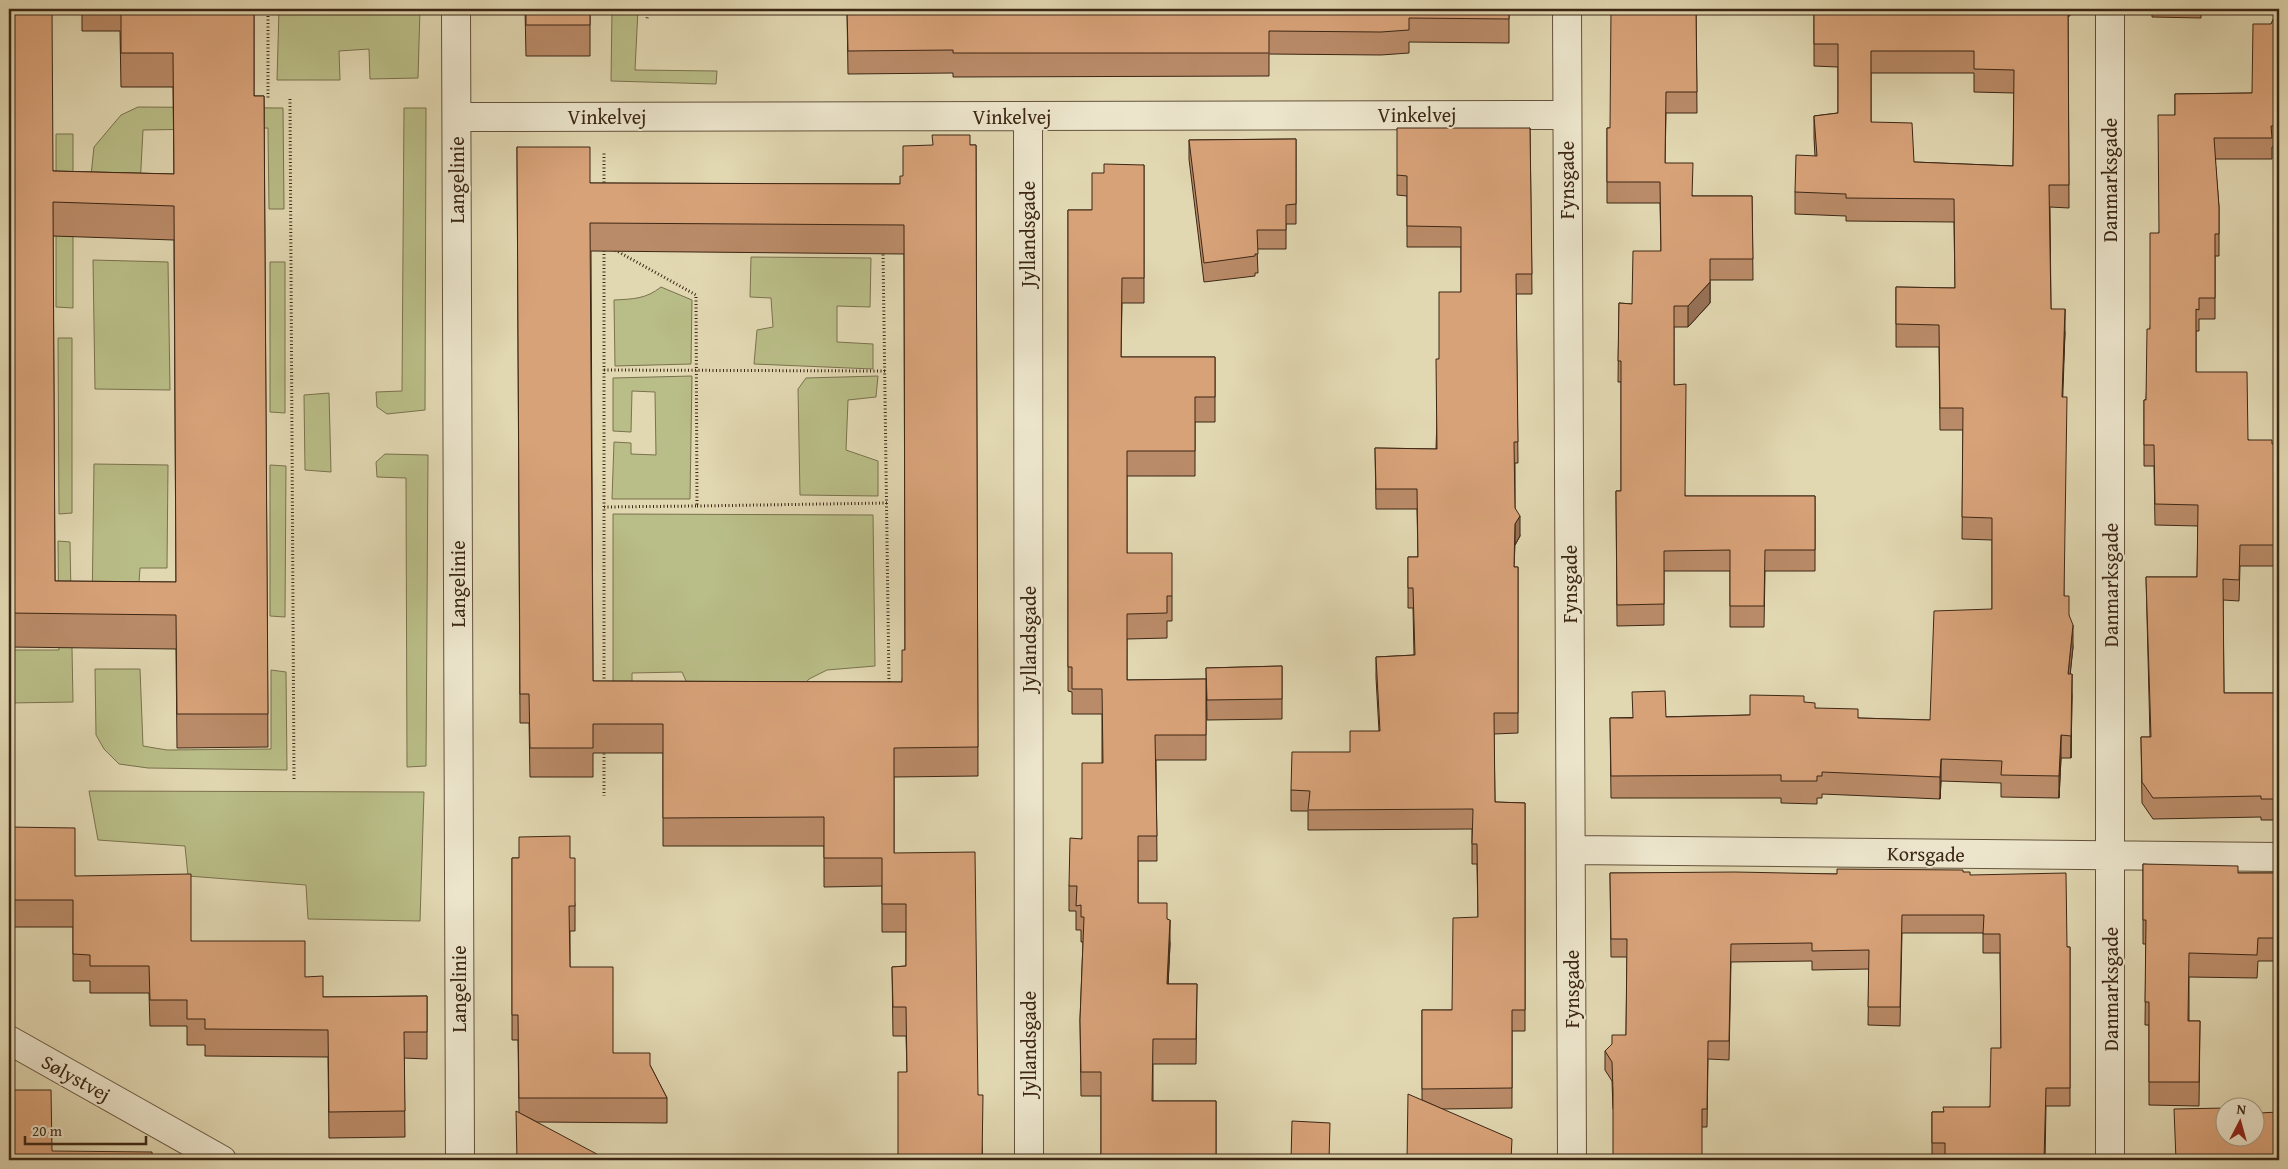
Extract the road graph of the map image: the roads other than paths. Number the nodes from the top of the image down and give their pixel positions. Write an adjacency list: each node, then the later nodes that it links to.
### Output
1 (456, 9): 5 (street, Langelinie)
2 (1567, 9): 4 (street, Fynsgade)
3 (2110, 9): 8 (street, Danmarksgade)
4 (1566, 115): 6 (street, Vinkelvej); 7 (street, Fynsgade)
5 (457, 117): 6 (street, Vinkelvej); 12 (street, Langelinie)
6 (1028, 117): 13 (street, Jyllandsgade)
7 (1572, 850): 8 (street, Korsgade); 14 (street, Fynsgade)
8 (2111, 856): 9 (street, Korsgade); 15 (street, Danmarksgade)
9 (2279, 857)
10 (9, 1040): 11 (street, Sølystvej)
11 (222, 1160)
12 (460, 1160)
13 (1029, 1160)
14 (1572, 1160)
15 (2110, 1160)

